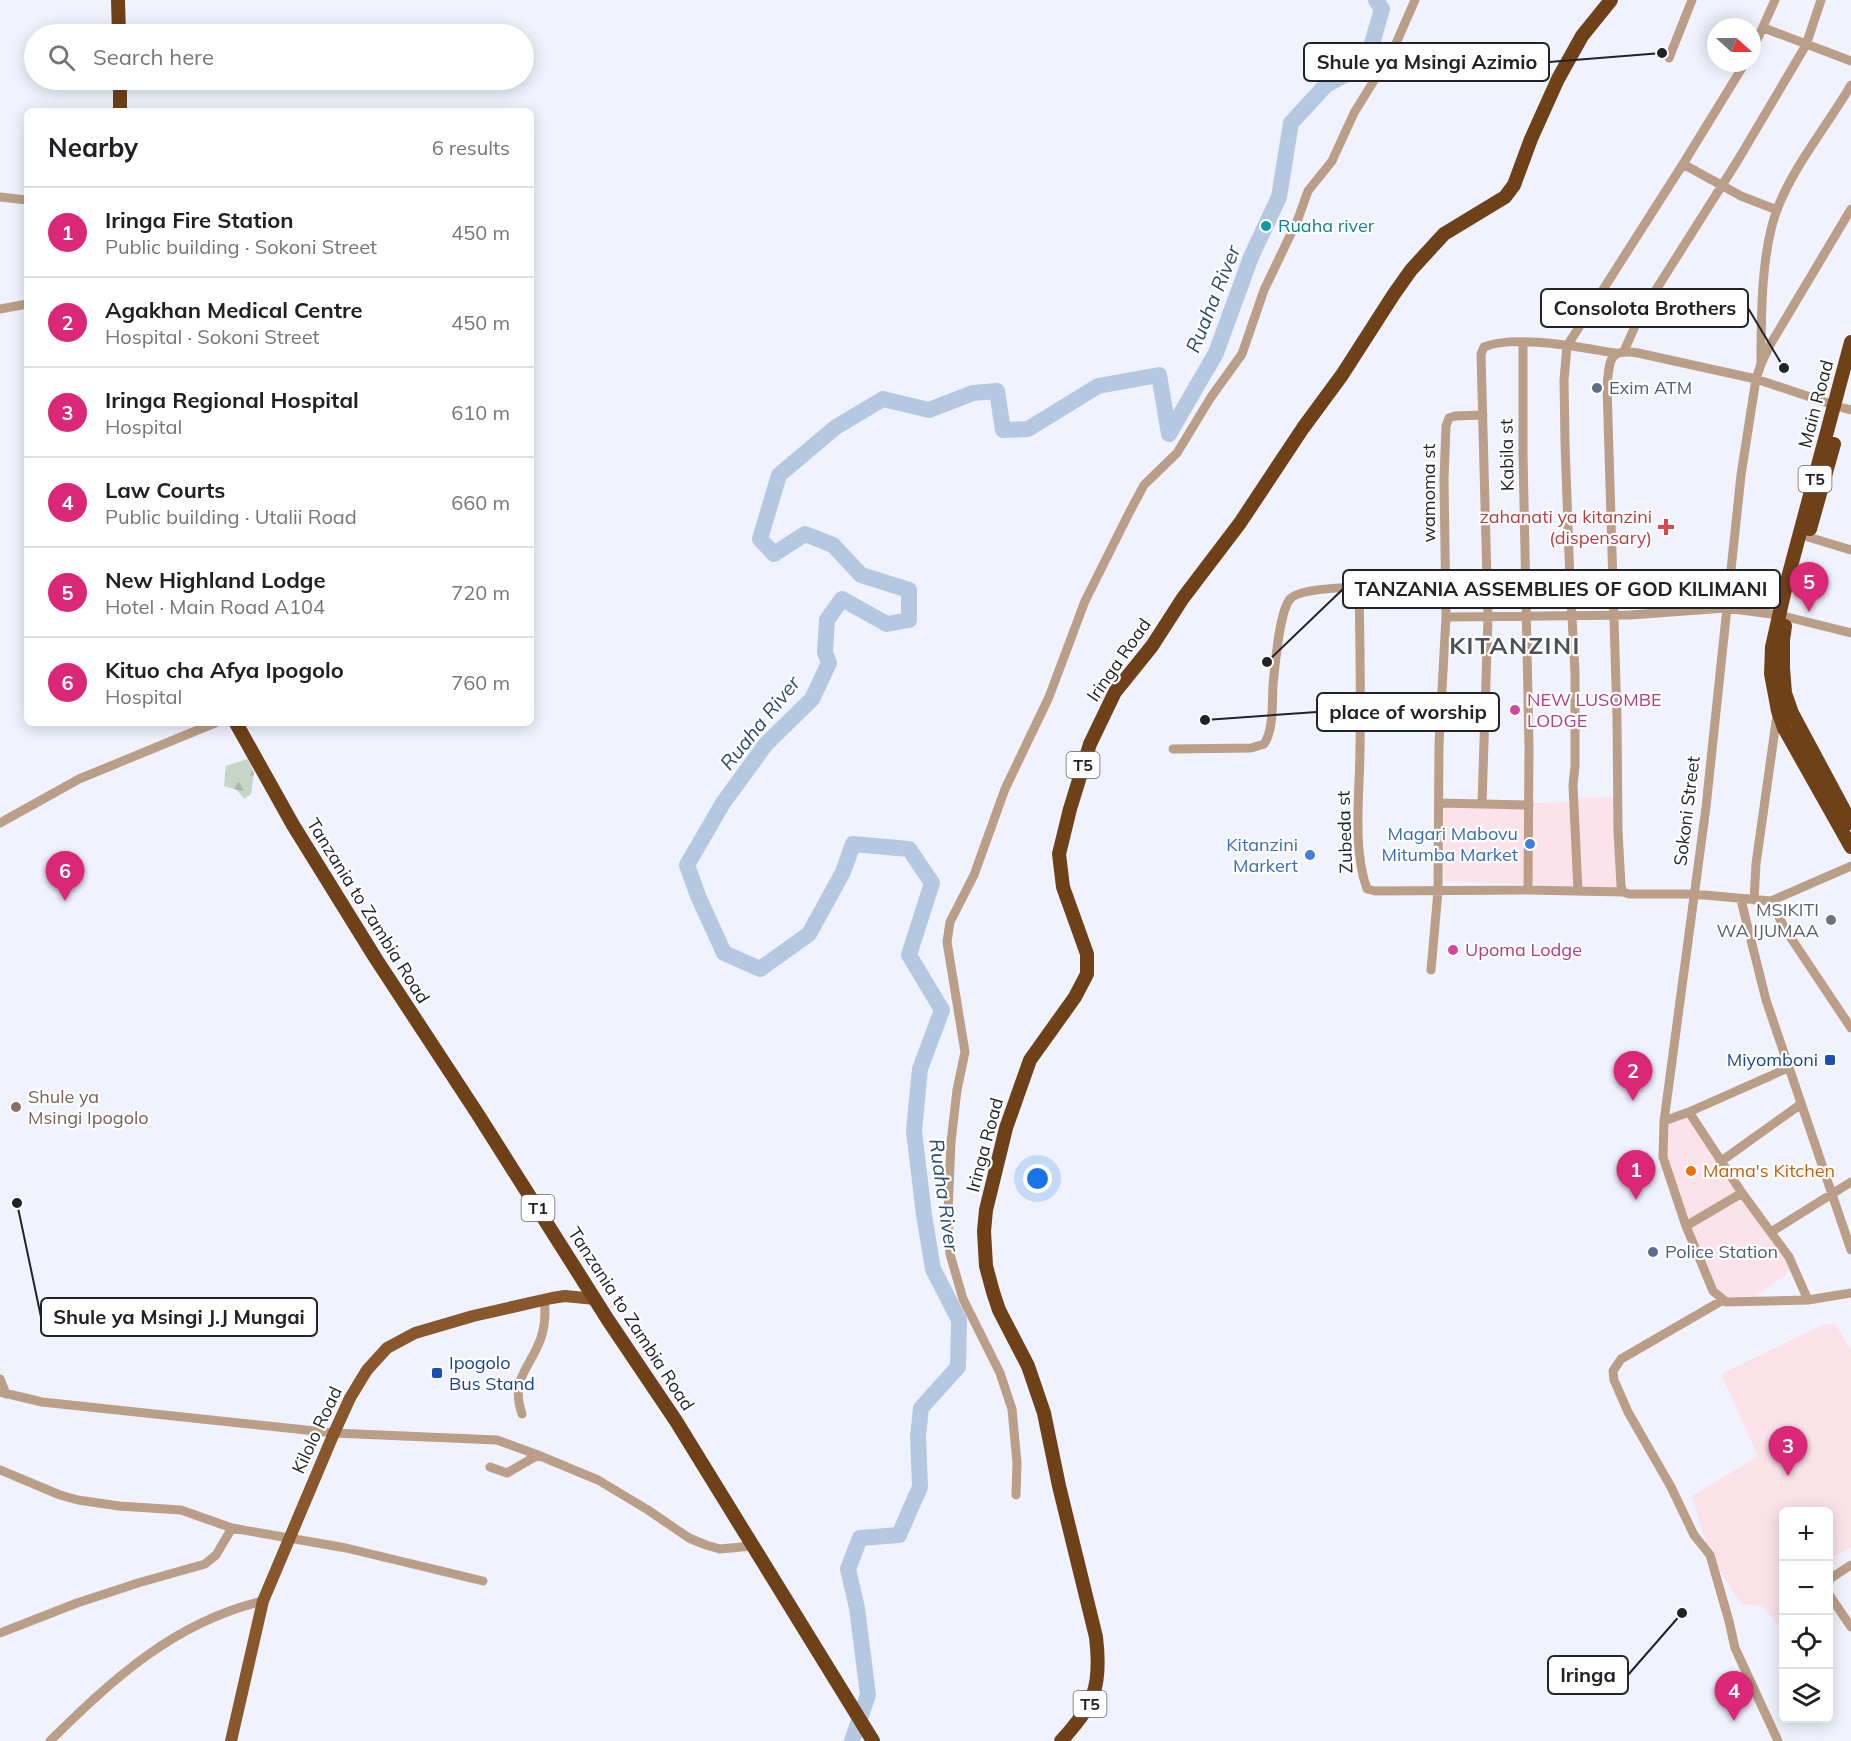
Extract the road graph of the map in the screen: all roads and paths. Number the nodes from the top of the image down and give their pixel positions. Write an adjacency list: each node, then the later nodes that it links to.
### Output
1 (118, 0): 7 (highway)
2 (1415, 0): 90 (street)
3 (1611, 0): 104 (highway, Iringa Road / T5)
4 (1692, 0): 11 (street)
5 (1775, 0): 8 (street)
6 (1821, 0): 10 (street)
7 (119, 24)
8 (1764, 28): 9 (street); 10 (street)
9 (1761, 34)
10 (1806, 45): 12 (street); 18 (street)
11 (1669, 58)
12 (1851, 61)
13 (1739, 72): 17 (street)
14 (1851, 86): 22 (street)
15 (120, 90): 16 (highway)
16 (120, 108)
17 (1683, 164): 18 (street); 27 (street)
18 (1721, 185): 22 (street); 28 (street)
19 (0, 197): 20 (street)
20 (24, 200)
21 (1851, 209): 29 (street, Sokoni Street)
22 (1777, 210): 29 (street)
23 (24, 305): 24 (street)
24 (0, 309)
25 (1851, 342): 32 (highway, Main Road / T5)
26 (1523, 343): 27 (street); 33 (street); 41 (street, Kabila st)
27 (1567, 346): 28 (street); 39 (street)
28 (1620, 352): 31 (street); 40 (street)
29 (1761, 364): 31 (street, Sokoni Street)
30 (1851, 378): 32 (highway, T5)
31 (1756, 379): 32 (street); 38 (street, Sokoni Street)
32 (1843, 408): 34 (highway, T5); 42 (highway, Main Road / T5)
33 (1483, 415): 37 (street, wamoma st); 44 (street)
34 (1808, 537): 35 (street); 42 (highway, T5)
35 (1851, 550)
36 (1359, 588): 37 (street); 49 (street); 58 (street, Zubeda st)
37 (1445, 588): 43 (street, wamoma st)
38 (1726, 608): 40 (street); 42 (street); 61 (street, Sokoni Street)
39 (1572, 615): 40 (street); 41 (street); 59 (street)
40 (1613, 615): 60 (street)
41 (1527, 616): 44 (street); 52 (street, Kabila st)
42 (1783, 616): 45 (street); 46 (highway, T5)
43 (1446, 618): 44 (street); 50 (street, wamoma st)
44 (1488, 618): 51 (street)
45 (1851, 633)
46 (1784, 709): 54 (highway, T5); 55 (highway, T5); 63 (street)
47 (208, 726): 53 (street)
48 (238, 726): 79 (highway, Tanzania to Zambia Road / T1)
49 (1173, 748)
50 (1440, 803): 51 (street); 58 (street, wamoma st)
51 (1482, 804): 52 (street)
52 (1528, 805): 57 (street, Kabila st)
53 (0, 823)
54 (1851, 823)
55 (1851, 847)
56 (1851, 867): 64 (street)
57 (1528, 890): 58 (street, Zubeda st); 59 (street, Zubeda st)
58 (1438, 891): 65 (street, wamoma st)
59 (1578, 891): 60 (street, Zubeda st)
60 (1623, 892): 61 (street, Zubeda st)
61 (1693, 894): 62 (street, Zubeda st); 70 (street, Sokoni Street)
62 (1741, 900): 63 (street, Zubeda st); 67 (street)
63 (1754, 900): 64 (street, Zubeda st)
64 (1772, 901): 66 (street)
65 (1431, 970)
66 (1851, 1028)
67 (1788, 1068): 68 (street); 69 (street)
68 (1801, 1104): 71 (street); 74 (street)
69 (1689, 1112): 70 (street); 71 (street)
70 (1664, 1121): 75 (street, Sokoni Street)
71 (1720, 1162): 73 (street)
72 (1851, 1182): 74 (street)
73 (1742, 1193): 75 (street); 76 (street)
74 (1832, 1194): 76 (street); 77 (street)
75 (1686, 1226): 81 (street, Sokoni Street)
76 (1771, 1232): 82 (street)
77 (1851, 1250)
78 (1851, 1293): 82 (street)
79 (595, 1299): 80 (main road, Kilolo Road); 93 (highway, Tanzania to Zambia Road / T1)
80 (544, 1300): 85 (street); 86 (main road, Kilolo Road)
81 (1723, 1300): 82 (street); 105 (street)
82 (1808, 1300)
83 (0, 1378): 84 (street)
84 (3, 1393): 86 (street)
85 (522, 1414)
86 (334, 1433): 87 (street); 92 (main road, Kilolo Road)
87 (538, 1455): 88 (street); 93 (street)
88 (490, 1467)
89 (0, 1470): 91 (street)
90 (1016, 1495)
91 (232, 1528): 92 (street); 100 (street)
92 (290, 1538): 96 (street); 97 (main road, Kilolo Road)
93 (752, 1546): 103 (highway, Tanzania to Zambia Road / T1)
94 (1851, 1565): 95 (street)
95 (1833, 1577)
96 (483, 1581)
97 (263, 1600): 101 (street); 102 (main road, Kilolo Road)
98 (1833, 1600): 99 (street)
99 (1851, 1627)
100 (0, 1633)
101 (50, 1741)
102 (231, 1741)
103 (873, 1741)
104 (1061, 1741)
105 (1778, 1741)

